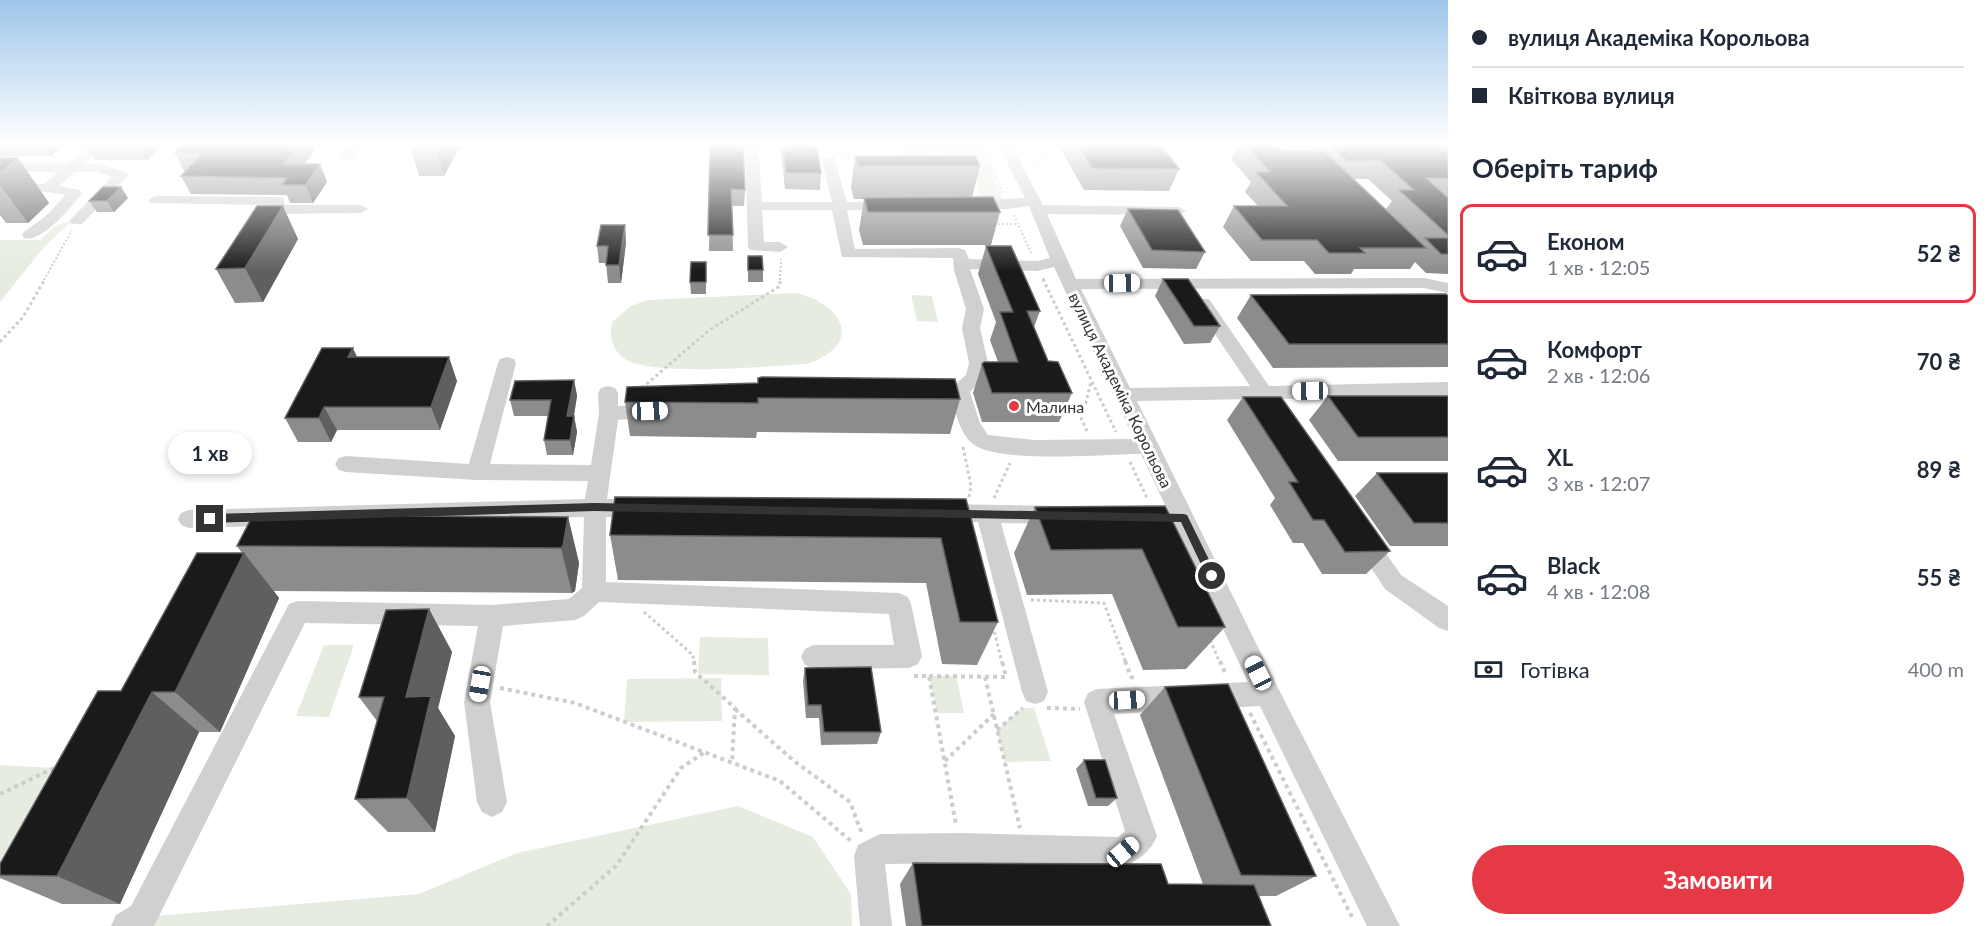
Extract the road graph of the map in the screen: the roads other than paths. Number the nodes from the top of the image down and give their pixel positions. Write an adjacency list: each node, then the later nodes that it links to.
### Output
1 (110, 186): 15 (street)
2 (754, 186): 9 (street)
3 (837, 186): 10 (street)
4 (1027, 186): 8 (street, вулиця Академіка Корольова)
5 (0, 187): 6 (street)
6 (48, 188): 16 (street)
7 (154, 200): 13 (street)
8 (1036, 205): 12 (street); 14 (street); 18 (street, вулиця Академіка Корольова)
9 (755, 206): 10 (street); 17 (street)
10 (841, 206): 11 (street); 19 (street)
11 (910, 206)
12 (951, 206)
13 (361, 209)
14 (1179, 211)
15 (77, 221)
16 (30, 235)
17 (780, 247)
18 (1059, 261): 19 (street); 22 (street, вулиця Академіка Корольова)
19 (963, 264): 31 (street)
20 (1188, 283): 21 (street); 22 (street); 27 (street)
21 (1424, 283): 23 (street); 24 (street)
22 (1070, 284): 28 (street, вулиця Академіка Корольова)
23 (1448, 288)
24 (1448, 308)
25 (507, 363): 35 (street)
26 (1448, 389): 27 (street)
27 (1263, 392): 28 (street); 32 (street)
28 (1124, 395): 33 (street, вулиця Академіка Корольова)
29 (940, 404): 31 (street)
30 (672, 411): 36 (street)
31 (967, 413): 33 (street)
32 (1296, 440)
33 (1149, 446): 43 (street, вулиця Академіка Корольова)
34 (346, 464): 35 (street)
35 (477, 472): 36 (street)
36 (600, 473): 37 (street)
37 (594, 507): 38 (street); 44 (street); 46 (street)
38 (666, 508)
39 (917, 513): 40 (street)
40 (976, 514): 41 (street); 51 (street)
41 (1077, 515)
42 (1122, 516): 43 (street)
43 (1184, 518): 50 (street, вулиця Академіка Корольова)
44 (189, 519)
45 (1354, 525): 48 (street)
46 (594, 592): 47 (street); 49 (street)
47 (492, 616): 52 (street); 53 (street)
48 (1448, 620)
49 (814, 657)
50 (1267, 693): 54 (street); 55 (street, вулиця Академіка Корольова)
51 (1036, 703)
52 (492, 802)
53 (127, 926)
54 (876, 926)
55 (1384, 926)

